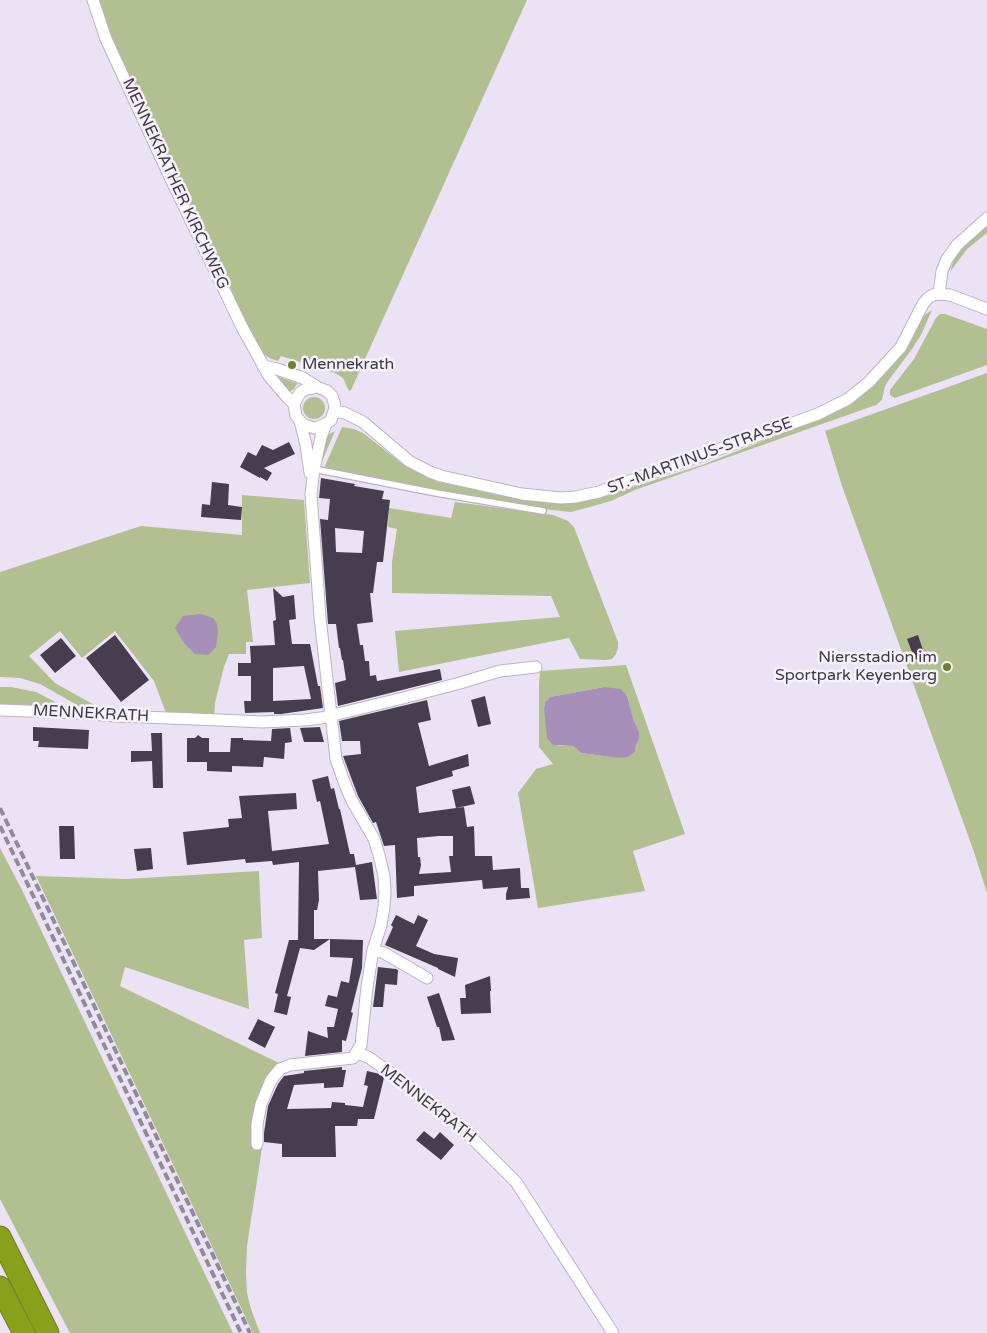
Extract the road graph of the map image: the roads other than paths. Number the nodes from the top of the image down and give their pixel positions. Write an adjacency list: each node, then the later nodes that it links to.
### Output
1 (93, 0): 5 (street, MENNEKRATHER KIRCHWEG)
2 (987, 218): 3 (street)
3 (939, 294): 4 (street); 8 (street, ST.-MARTINUS-STRASSE)
4 (987, 309)
5 (263, 366): 6 (street); 7 (street, MENNEKRATHER KIRCHWEG)
6 (316, 387): 7 (street); 8 (street)
7 (294, 404): 9 (street, MENNEKRATHER KIRCHWEG)
8 (334, 411): 10 (street)
9 (300, 421): 10 (street); 12 (street)
10 (326, 424): 11 (street)
11 (314, 469): 12 (street); 13 (lane)
12 (312, 484): 16 (street)
13 (543, 511)
14 (536, 666): 16 (street, MENNEKRATH)
15 (0, 710): 16 (street, MENNEKRATH)
16 (330, 715): 17 (street)
17 (374, 950): 18 (street); 19 (street)
18 (427, 978)
19 (357, 1053): 20 (street); 25 (street, MENNEKRATH)
20 (257, 1144)
21 (0, 1237): 24 (highway)
22 (0, 1287): 23 (highway)
23 (24, 1333)
24 (48, 1333)
25 (613, 1333)

